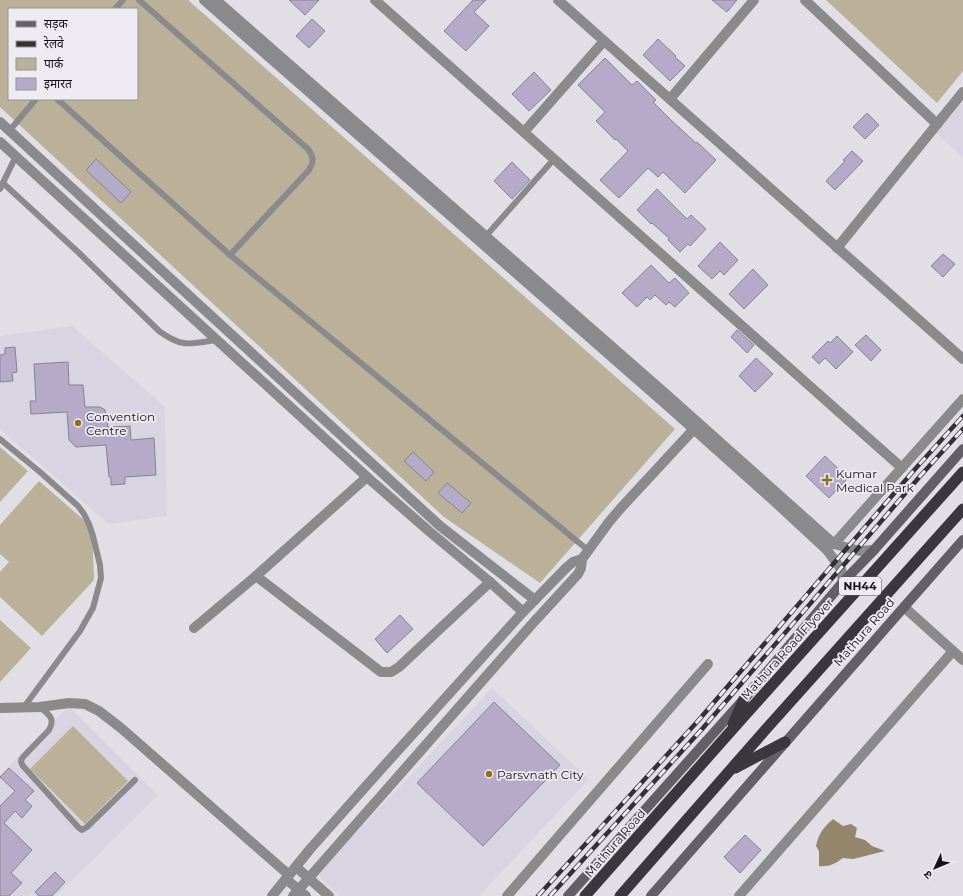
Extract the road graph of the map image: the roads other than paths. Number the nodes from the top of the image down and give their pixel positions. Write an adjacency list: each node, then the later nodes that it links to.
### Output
1 (123, 0): 9 (lane)
2 (139, 0): 26 (lane)
3 (204, 0): 30 (street)
4 (216, 0): 24 (street)
5 (375, 0): 18 (street)
6 (558, 0): 10 (street)
7 (754, 0): 12 (street)
8 (805, 0): 16 (street)
9 (116, 8)
10 (604, 41): 12 (street); 18 (street)
11 (963, 92): 16 (street)
12 (670, 99): 25 (street)
13 (35, 100): 17 (lane)
14 (59, 100): 26 (lane)
15 (0, 122): 17 (street)
16 (937, 124): 25 (street)
17 (10, 130): 45 (street)
18 (524, 132): 21 (street)
19 (0, 142): 20 (street)
20 (16, 156): 22 (lane); 27 (street)
21 (554, 159): 24 (lane); 33 (street)
22 (3, 183): 23 (lane); 27 (lane)
23 (0, 189)
24 (486, 236): 30 (street)
25 (837, 248): 28 (street)
26 (230, 255): 40 (lane)
27 (216, 340): 35 (street)
28 (963, 359)
29 (963, 398): 33 (street)
30 (697, 427): 38 (street); 40 (street); 44 (street)
31 (0, 439): 53 (lane)
32 (963, 450): 39 (main road)
33 (902, 468): 38 (street)
34 (963, 472): 56 (highway, Mathura Road Flyover / NH44)
35 (367, 477): 42 (street); 43 (street)
36 (963, 509): 58 (highway, NH44)
37 (963, 540): 46 (main road, Mathura Road)
38 (834, 544): 39 (street)
39 (874, 550): 44 (main road)
40 (589, 551): 41 (street)
41 (582, 559): 45 (street); 62 (street)
42 (256, 576): 43 (street); 48 (street)
43 (490, 582): 47 (street)
44 (843, 582): 52 (main road)
45 (534, 600): 47 (street)
46 (904, 607): 49 (street); 57 (main road, Mathura Road)
47 (523, 612): 60 (street)
48 (194, 628)
49 (954, 651): 50 (street); 71 (street)
50 (963, 660)
51 (708, 664): 66 (street)
52 (744, 700): 56 (highway); 67 (main road)
53 (24, 707): 54 (street); 55 (street)
54 (40, 707): 59 (lane); 61 (street)
55 (0, 708)
56 (727, 735): 68 (highway, Mathura Road / NH44)
57 (785, 742): 58 (highway); 70 (main road, Mathura Road)
58 (729, 771): 69 (highway, NH44)
59 (135, 780)
60 (296, 867): 61 (street); 62 (street)
61 (287, 877): 63 (street); 64 (street)
62 (308, 878): 63 (street); 65 (street)
63 (299, 894)
64 (272, 896)
65 (329, 896)
66 (507, 896)
67 (568, 896)
68 (585, 896)
69 (620, 896)
70 (651, 896)
71 (739, 896)

